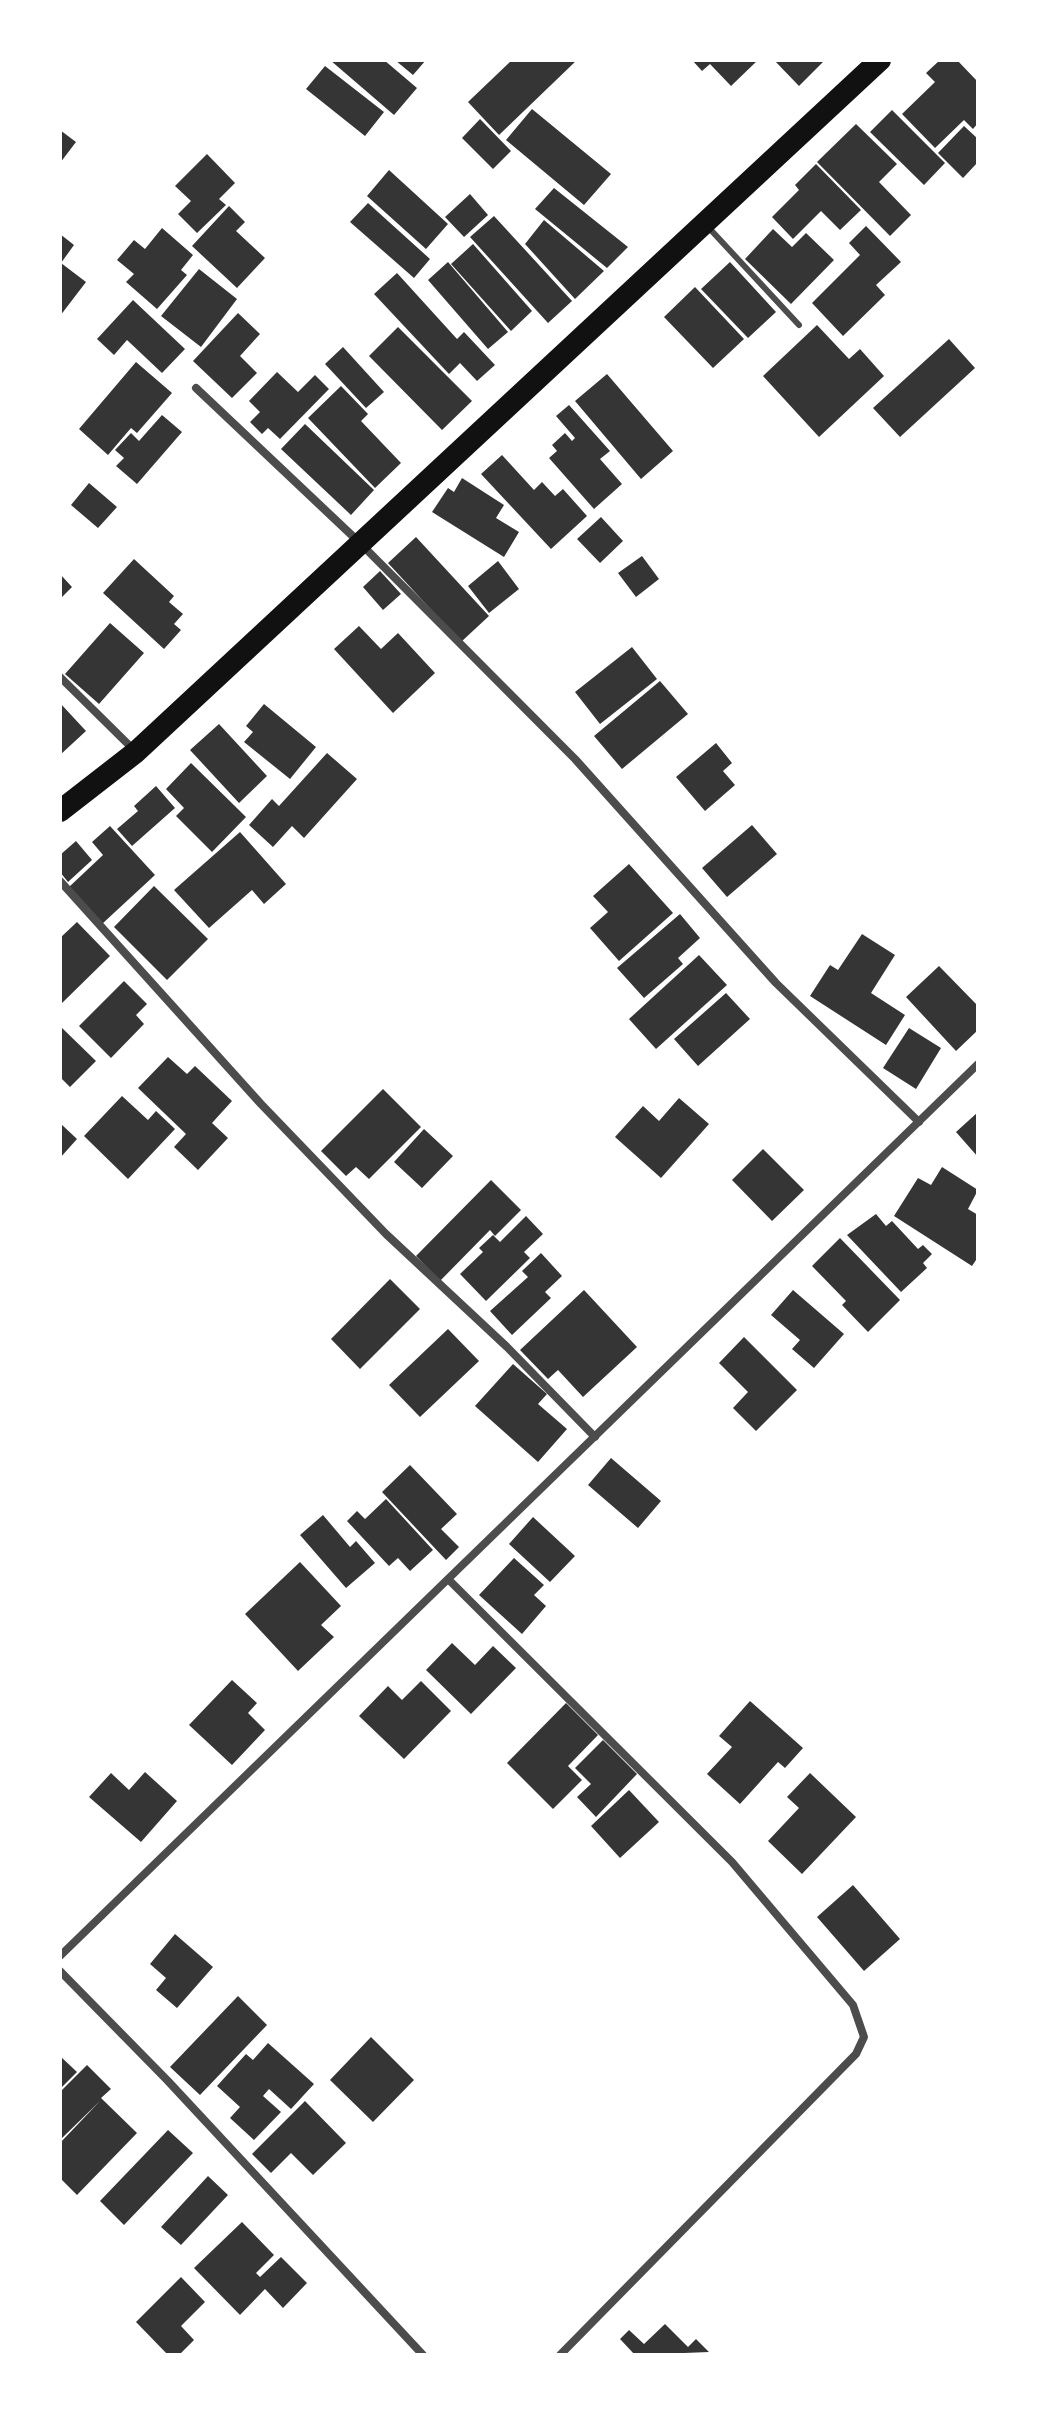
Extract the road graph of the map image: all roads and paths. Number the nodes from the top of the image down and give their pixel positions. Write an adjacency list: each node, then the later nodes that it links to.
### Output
1 (880, 60): 2 (highway)
2 (704, 222): 3 (lane); 5 (highway)
3 (799, 325)
4 (196, 388): 5 (street)
5 (360, 543): 7 (highway); 11 (street)
6 (60, 677): 7 (street)
7 (136, 752): 8 (highway)
8 (60, 811)
9 (60, 881): 12 (street)
10 (978, 1064): 11 (street)
11 (919, 1122): 12 (street)
12 (595, 1437): 13 (street)
13 (448, 1579): 14 (street); 17 (street)
14 (60, 1956)
15 (60, 1971): 16 (street)
16 (423, 2355)
17 (560, 2355)

